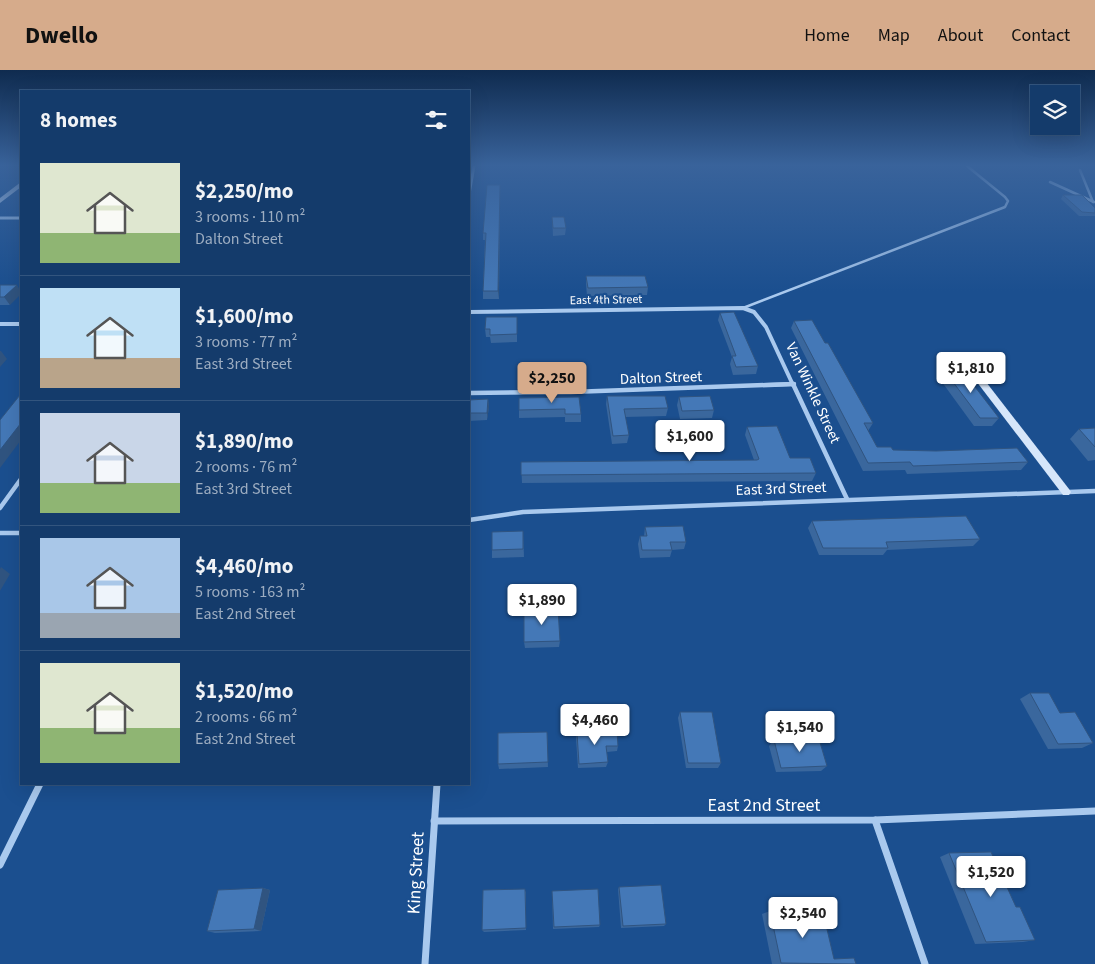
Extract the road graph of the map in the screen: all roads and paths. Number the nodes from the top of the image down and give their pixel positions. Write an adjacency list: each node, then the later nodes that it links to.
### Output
1 (1003, 208): 4 (lane)
2 (0, 218): 3 (street)
3 (20, 218)
4 (743, 308): 5 (street, East 4th Street); 9 (street, Van Winkle Street)
5 (470, 312)
6 (0, 324): 7 (street)
7 (20, 324)
8 (974, 371): 13 (street)
9 (794, 384): 10 (street, Dalton Street); 14 (street, Van Winkle Street)
10 (470, 393)
11 (20, 480): 15 (street)
12 (1095, 491): 13 (street, East 3rd Street)
13 (1066, 492): 14 (street, East 3rd Street)
14 (847, 499): 16 (street, East 3rd Street)
15 (0, 508)
16 (470, 520)
17 (0, 533): 18 (street)
18 (20, 533)
19 (40, 785): 24 (street)
20 (437, 785): 23 (street, King Street)
21 (1095, 811): 22 (street, East 2nd Street)
22 (875, 820): 23 (street, East 2nd Street); 26 (street)
23 (434, 821): 25 (street, King Street)
24 (0, 865)
25 (425, 964)
26 (924, 964)

